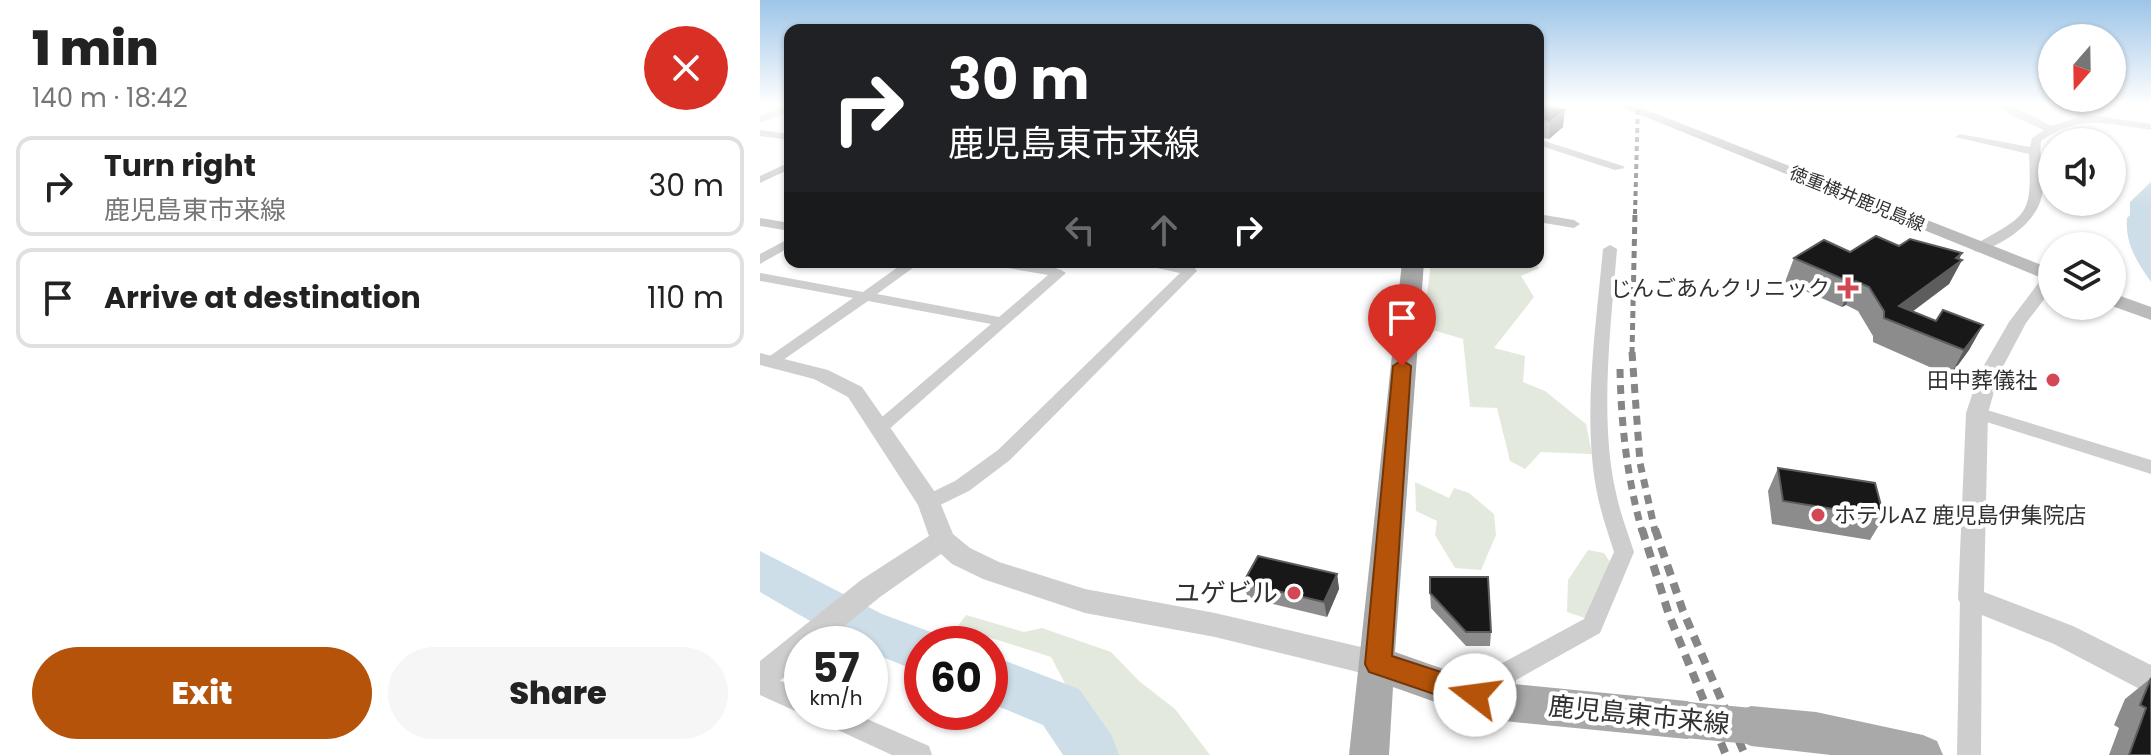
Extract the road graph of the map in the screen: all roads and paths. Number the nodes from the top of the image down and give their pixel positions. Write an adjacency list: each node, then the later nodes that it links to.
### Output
1 (1706, 138): 15 (main road, 徳重横井鹿児島線)
2 (1966, 138): 5 (street)
3 (2038, 139): 5 (street)
4 (1544, 144): 7 (street)
5 (2033, 151): 15 (street)
6 (784, 168): 8 (street)
7 (1619, 168)
8 (762, 178): 9 (street)
9 (784, 180)
10 (1544, 219): 12 (street)
11 (760, 222): 13 (street)
12 (1574, 224)
13 (784, 226)
14 (784, 246): 17 (street)
15 (1979, 248): 22 (main road, 徳重横井鹿児島線)
16 (1610, 249): 40 (street)
17 (760, 260)
18 (906, 268): 25 (street)
19 (1030, 268): 28 (street)
20 (1176, 268): 33 (street)
21 (1412, 268): 36 (main road)
22 (2038, 271)
23 (760, 277): 25 (street)
24 (2038, 295): 30 (street)
25 (866, 296): 28 (street); 29 (street)
26 (2126, 304): 27 (main road)
27 (2151, 314)
28 (1003, 322): 31 (street)
29 (766, 361): 31 (street)
30 (1977, 413): 32 (street); 35 (street)
31 (881, 427): 33 (street)
32 (2151, 467)
33 (929, 502): 34 (street)
34 (943, 540): 36 (street); 37 (street)
35 (1971, 599): 38 (street); 45 (street)
36 (1378, 664): 40 (main road, 鹿児島東市来線); 43 (main road)
37 (763, 678): 39 (street)
38 (2151, 681)
39 (784, 691)
40 (1504, 702): 44 (main road, 鹿児島東市来線, bridge)
41 (864, 730): 42 (street)
42 (920, 755)
43 (1369, 755)
44 (1923, 755)
45 (1969, 755)

